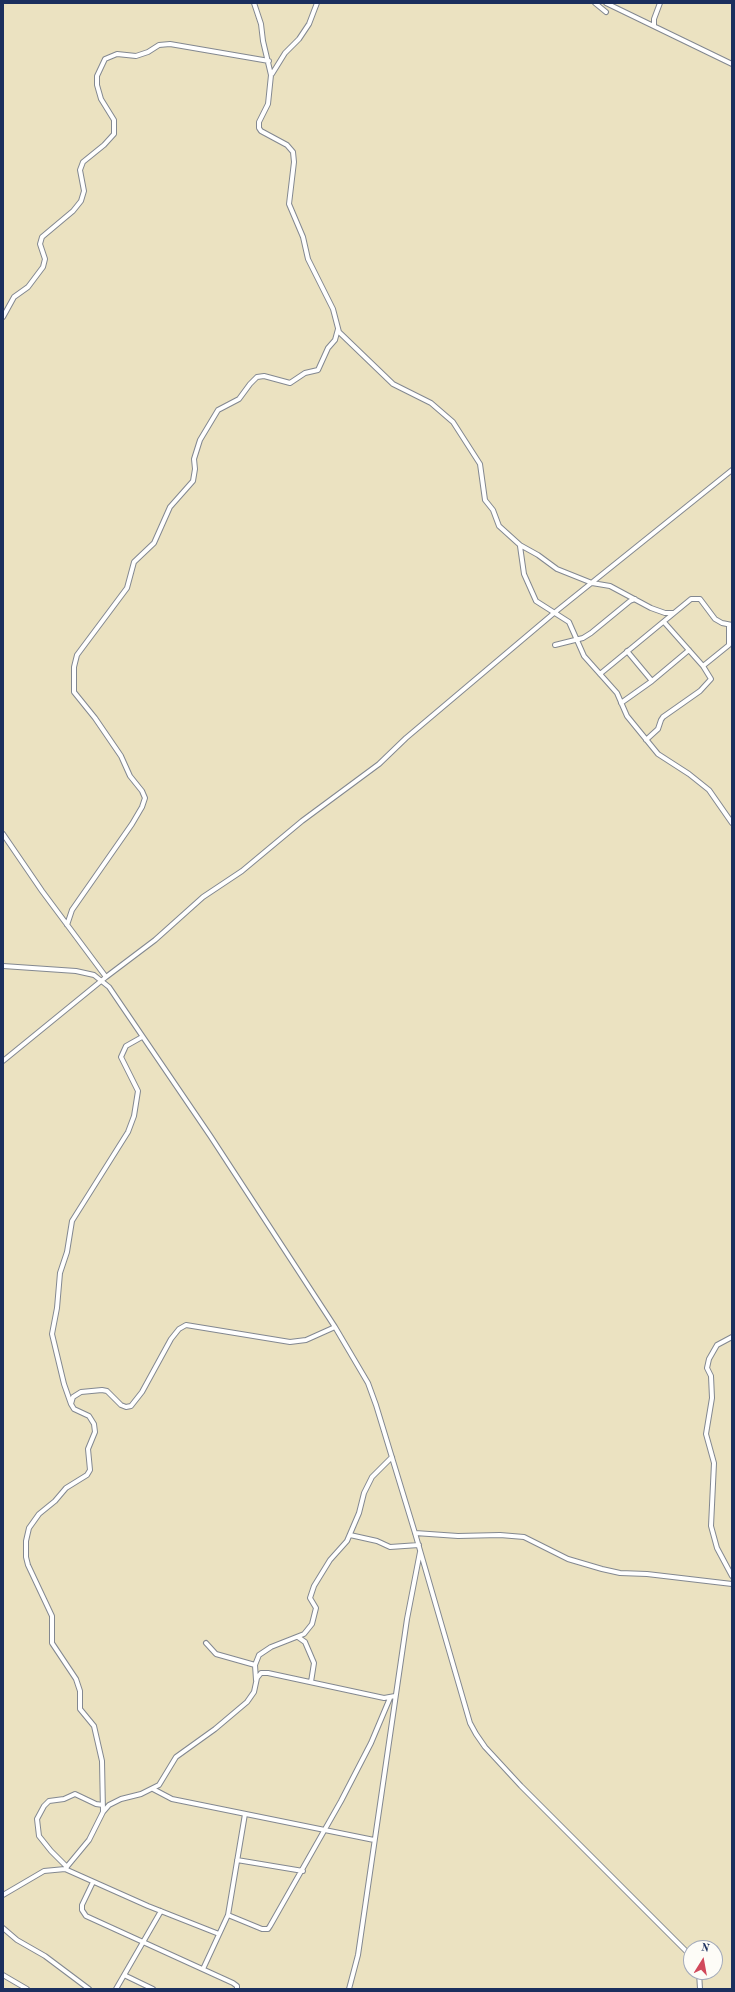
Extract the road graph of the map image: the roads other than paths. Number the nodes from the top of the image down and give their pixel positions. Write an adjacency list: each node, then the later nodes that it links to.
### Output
1 (254, 3): 8 (street)
2 (316, 3): 10 (street)
3 (595, 3): 6 (street)
4 (606, 3): 7 (street)
5 (660, 3): 7 (street)
6 (606, 12)
7 (654, 25): 9 (street)
8 (269, 61): 10 (street); 11 (street)
9 (732, 64)
10 (271, 75): 12 (street)
11 (3, 317)
12 (338, 329): 14 (street); 33 (street)
13 (732, 470): 15 (street)
14 (520, 545): 15 (street); 17 (street)
15 (592, 583): 16 (street); 17 (street)
16 (635, 599): 18 (street); 21 (street)
17 (554, 613): 21 (street); 35 (street)
18 (674, 613): 19 (street); 20 (street)
19 (664, 622): 23 (street); 24 (street)
20 (730, 625): 25 (street)
21 (576, 640): 22 (street); 26 (street)
22 (554, 645)
23 (689, 650): 25 (street); 27 (street)
24 (627, 651): 26 (street); 27 (street)
25 (703, 666): 29 (street)
26 (600, 674): 28 (street)
27 (652, 681): 28 (street)
28 (622, 703): 29 (street)
29 (646, 740): 30 (street)
30 (732, 823)
31 (3, 834): 32 (street); 33 (street)
32 (3, 838)
33 (67, 925): 35 (street)
34 (3, 966): 35 (street)
35 (104, 979): 36 (street); 37 (street)
36 (142, 1037): 38 (street); 40 (street)
37 (3, 1061)
38 (334, 1327): 40 (street); 41 (street)
39 (732, 1337): 46 (street)
40 (71, 1404): 58 (street)
41 (392, 1457): 42 (street); 43 (street)
42 (415, 1533): 44 (street); 47 (street)
43 (350, 1535): 44 (street); 48 (street)
44 (418, 1545): 45 (street)
45 (420, 1551): 55 (street); 73 (street)
46 (732, 1576)
47 (732, 1584)
48 (307, 1631): 49 (street); 50 (street)
49 (298, 1637): 50 (street); 52 (street)
50 (305, 1642): 54 (street)
51 (206, 1643): 52 (street)
52 (255, 1666): 53 (street)
53 (257, 1681): 54 (street); 57 (street)
54 (310, 1682): 56 (street)
55 (395, 1696): 56 (street); 62 (street)
56 (390, 1698): 61 (street)
57 (153, 1789): 59 (street); 60 (street)
58 (103, 1805): 59 (street); 64 (street)
59 (103, 1812): 64 (street)
60 (245, 1814): 61 (street); 63 (street)
61 (325, 1830): 62 (street); 65 (street)
62 (374, 1840): 82 (street)
63 (237, 1860): 65 (street); 69 (street)
64 (66, 1868): 66 (street); 67 (street)
65 (303, 1871): 69 (street)
66 (93, 1882): 68 (street); 72 (street)
67 (3, 1895)
68 (161, 1911): 71 (street); 72 (street)
69 (228, 1915): 71 (street)
70 (3, 1928): 78 (street)
71 (219, 1934): 74 (street)
72 (143, 1942): 74 (street); 76 (street)
73 (683, 1948)
74 (203, 1969): 81 (street)
75 (3, 1975): 77 (street)
76 (124, 1975): 79 (street); 80 (street)
77 (28, 1989)
78 (89, 1989)
79 (116, 1989)
80 (153, 1989)
81 (237, 1989)
82 (349, 1989)

